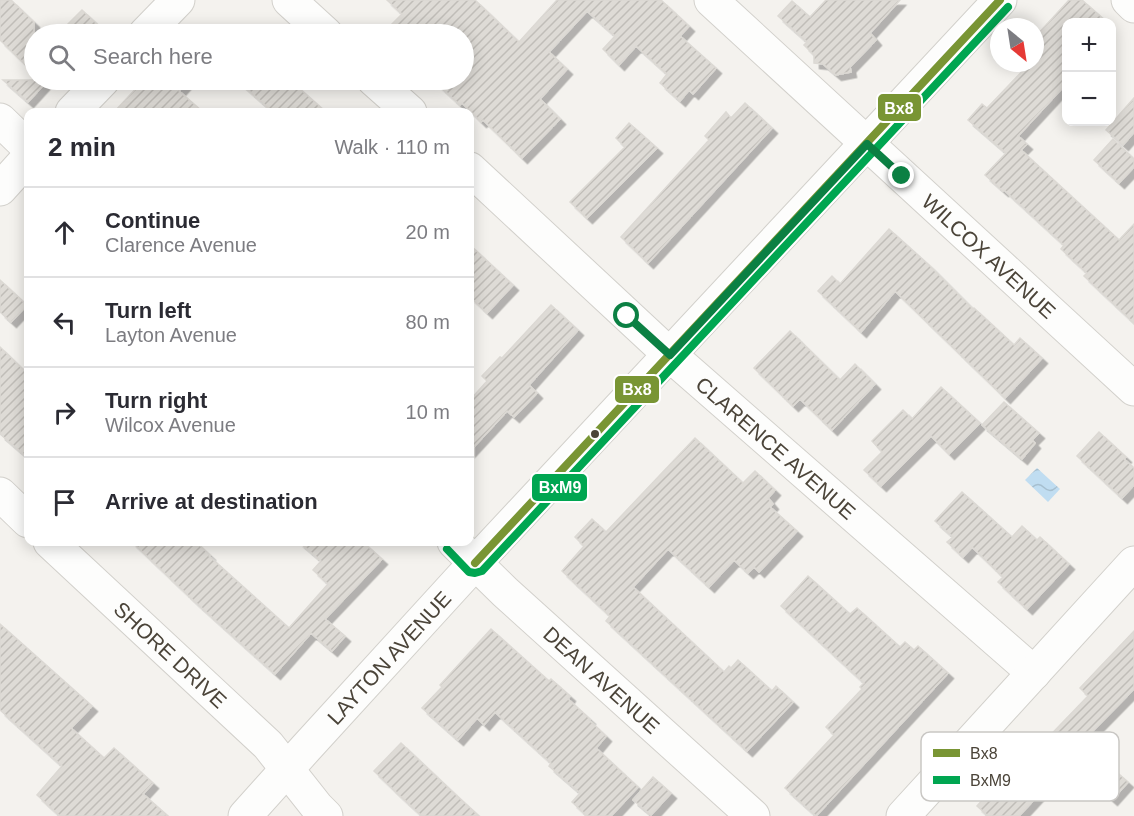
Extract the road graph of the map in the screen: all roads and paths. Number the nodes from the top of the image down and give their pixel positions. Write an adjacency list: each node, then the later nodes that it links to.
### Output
1 (178, 0): 7 (street)
2 (289, 0): 8 (street)
3 (711, 0): 15 (street, WILCOX AVENUE)
4 (1000, 0): 15 (street, LAYTON AVENUE)
5 (1128, 0): 6 (street)
6 (1134, 6)
7 (155, 24)
8 (315, 24)
9 (93, 90): 11 (street)
10 (385, 90): 12 (street)
11 (76, 108)
12 (406, 108)
13 (0, 120): 14 (street)
14 (24, 143)
15 (867, 144): 19 (street, LAYTON AVENUE); 20 (street, WILCOX AVENUE)
16 (24, 162): 18 (street)
17 (474, 173): 19 (street, CLARENCE AVENUE)
18 (0, 189)
19 (670, 355): 23 (street, LAYTON AVENUE); 27 (street, CLARENCE AVENUE)
20 (1134, 389)
21 (0, 494): 22 (street)
22 (24, 517)
23 (474, 543)
24 (54, 546): 29 (street, SHORE DRIVE)
25 (465, 552): 29 (street, LAYTON AVENUE); 33 (street, DEAN AVENUE)
26 (1134, 563): 27 (street)
27 (1034, 673): 28 (street)
28 (980, 732)
29 (287, 769): 31 (street, LAYTON AVENUE); 32 (street, SHORE DRIVE)
30 (921, 796): 34 (street)
31 (245, 816)
32 (326, 816)
33 (753, 816)
34 (903, 816)

